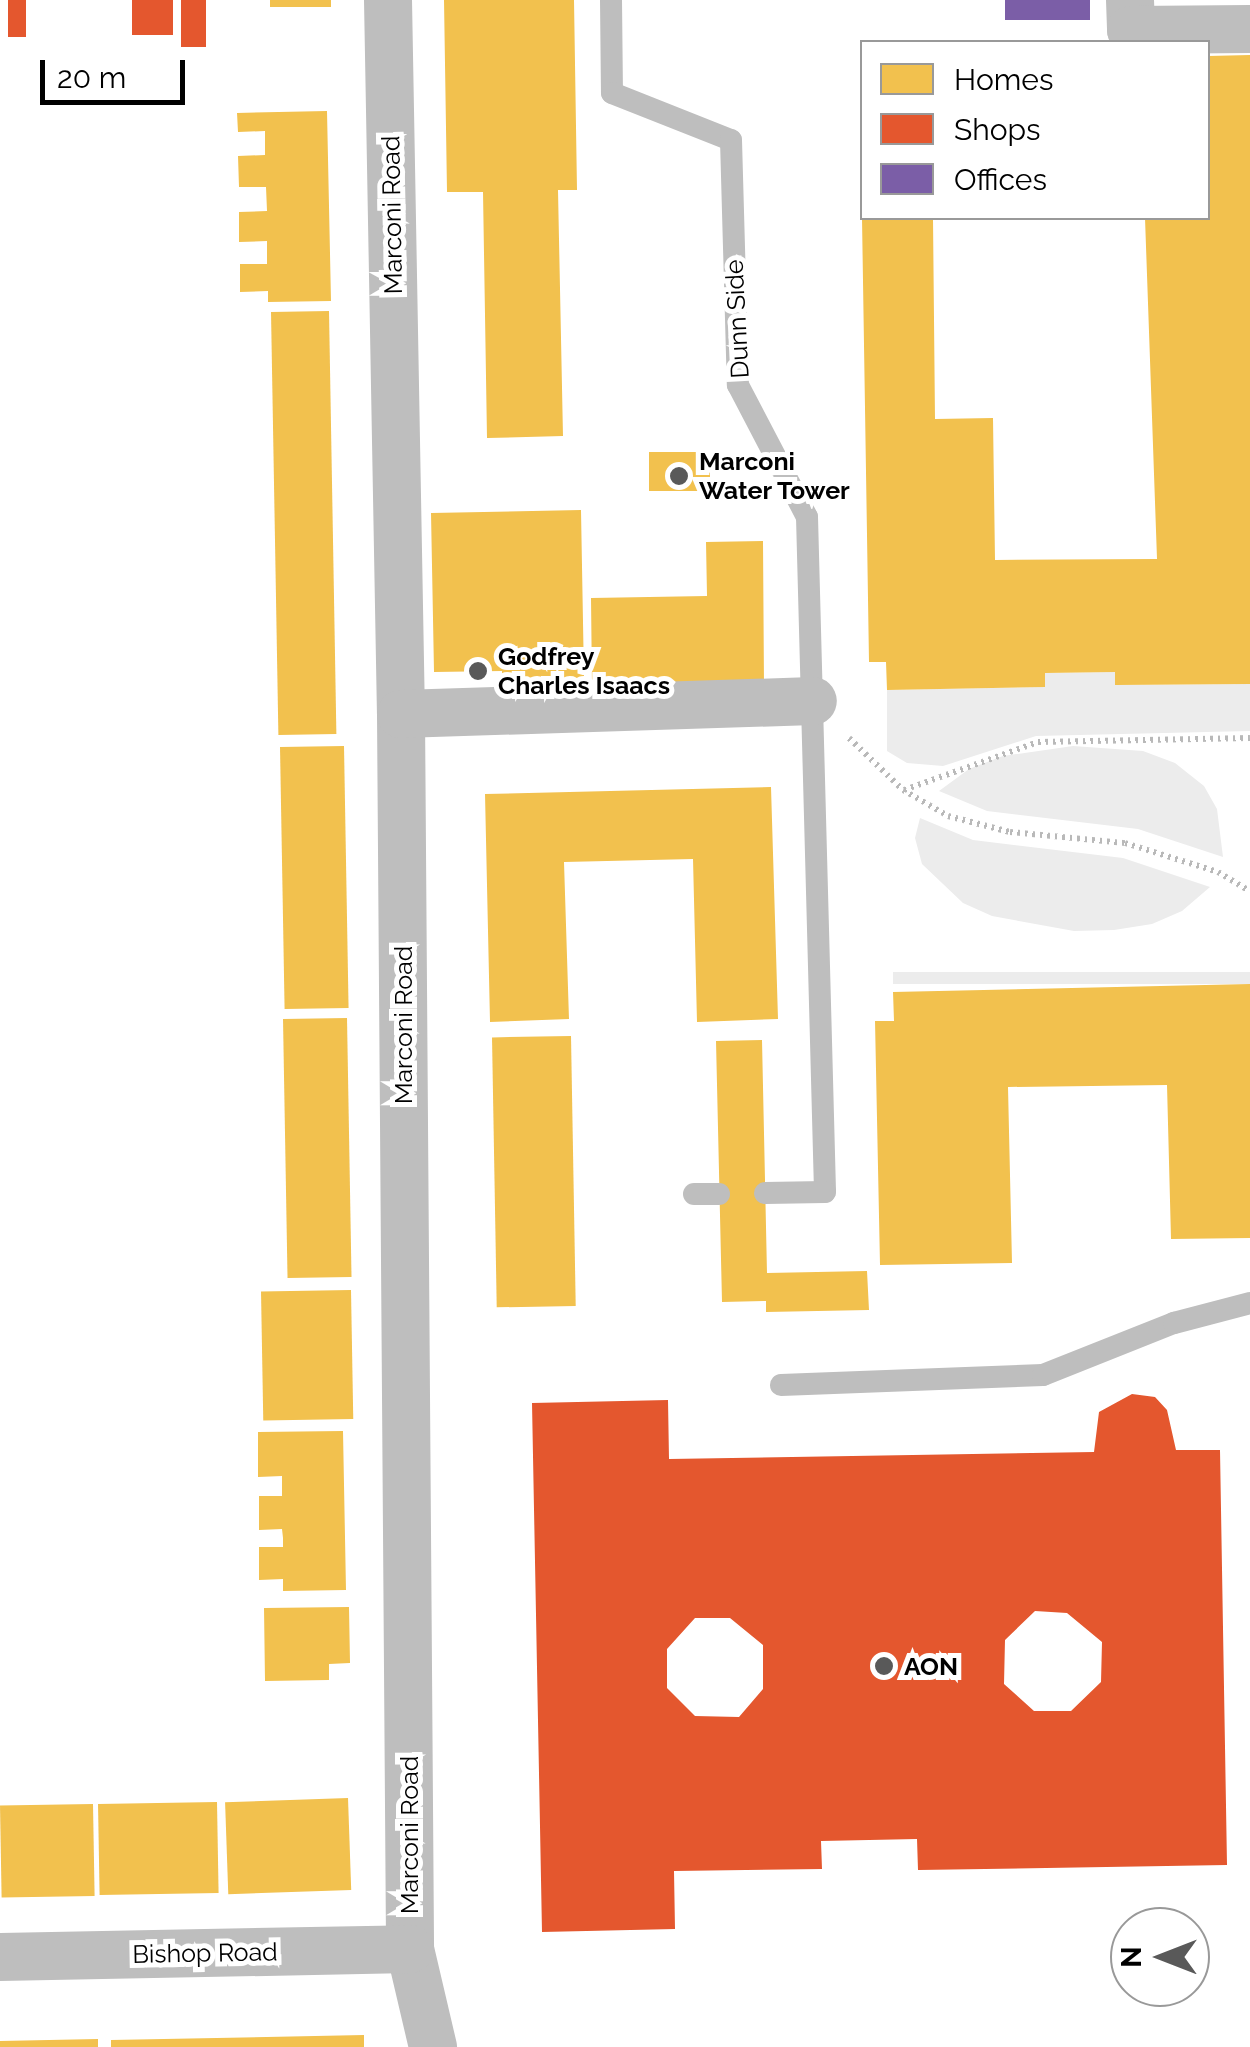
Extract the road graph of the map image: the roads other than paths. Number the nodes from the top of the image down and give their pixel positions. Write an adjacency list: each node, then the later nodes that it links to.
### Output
1 (388, 0): 6 (street, Marconi Road)
2 (611, 0): 5 (lane, Dunn Side)
3 (1130, 0): 4 (street)
4 (1250, 29)
5 (813, 701): 6 (street); 9 (lane, Dunn Side)
6 (401, 714): 12 (street, Marconi Road)
7 (694, 1194): 8 (lane)
8 (720, 1194)
9 (765, 1194)
10 (1250, 1303): 11 (lane)
11 (781, 1385)
12 (410, 1949): 13 (street, Bishop Road); 14 (street, Marconi Road)
13 (0, 1956)
14 (433, 2047)

